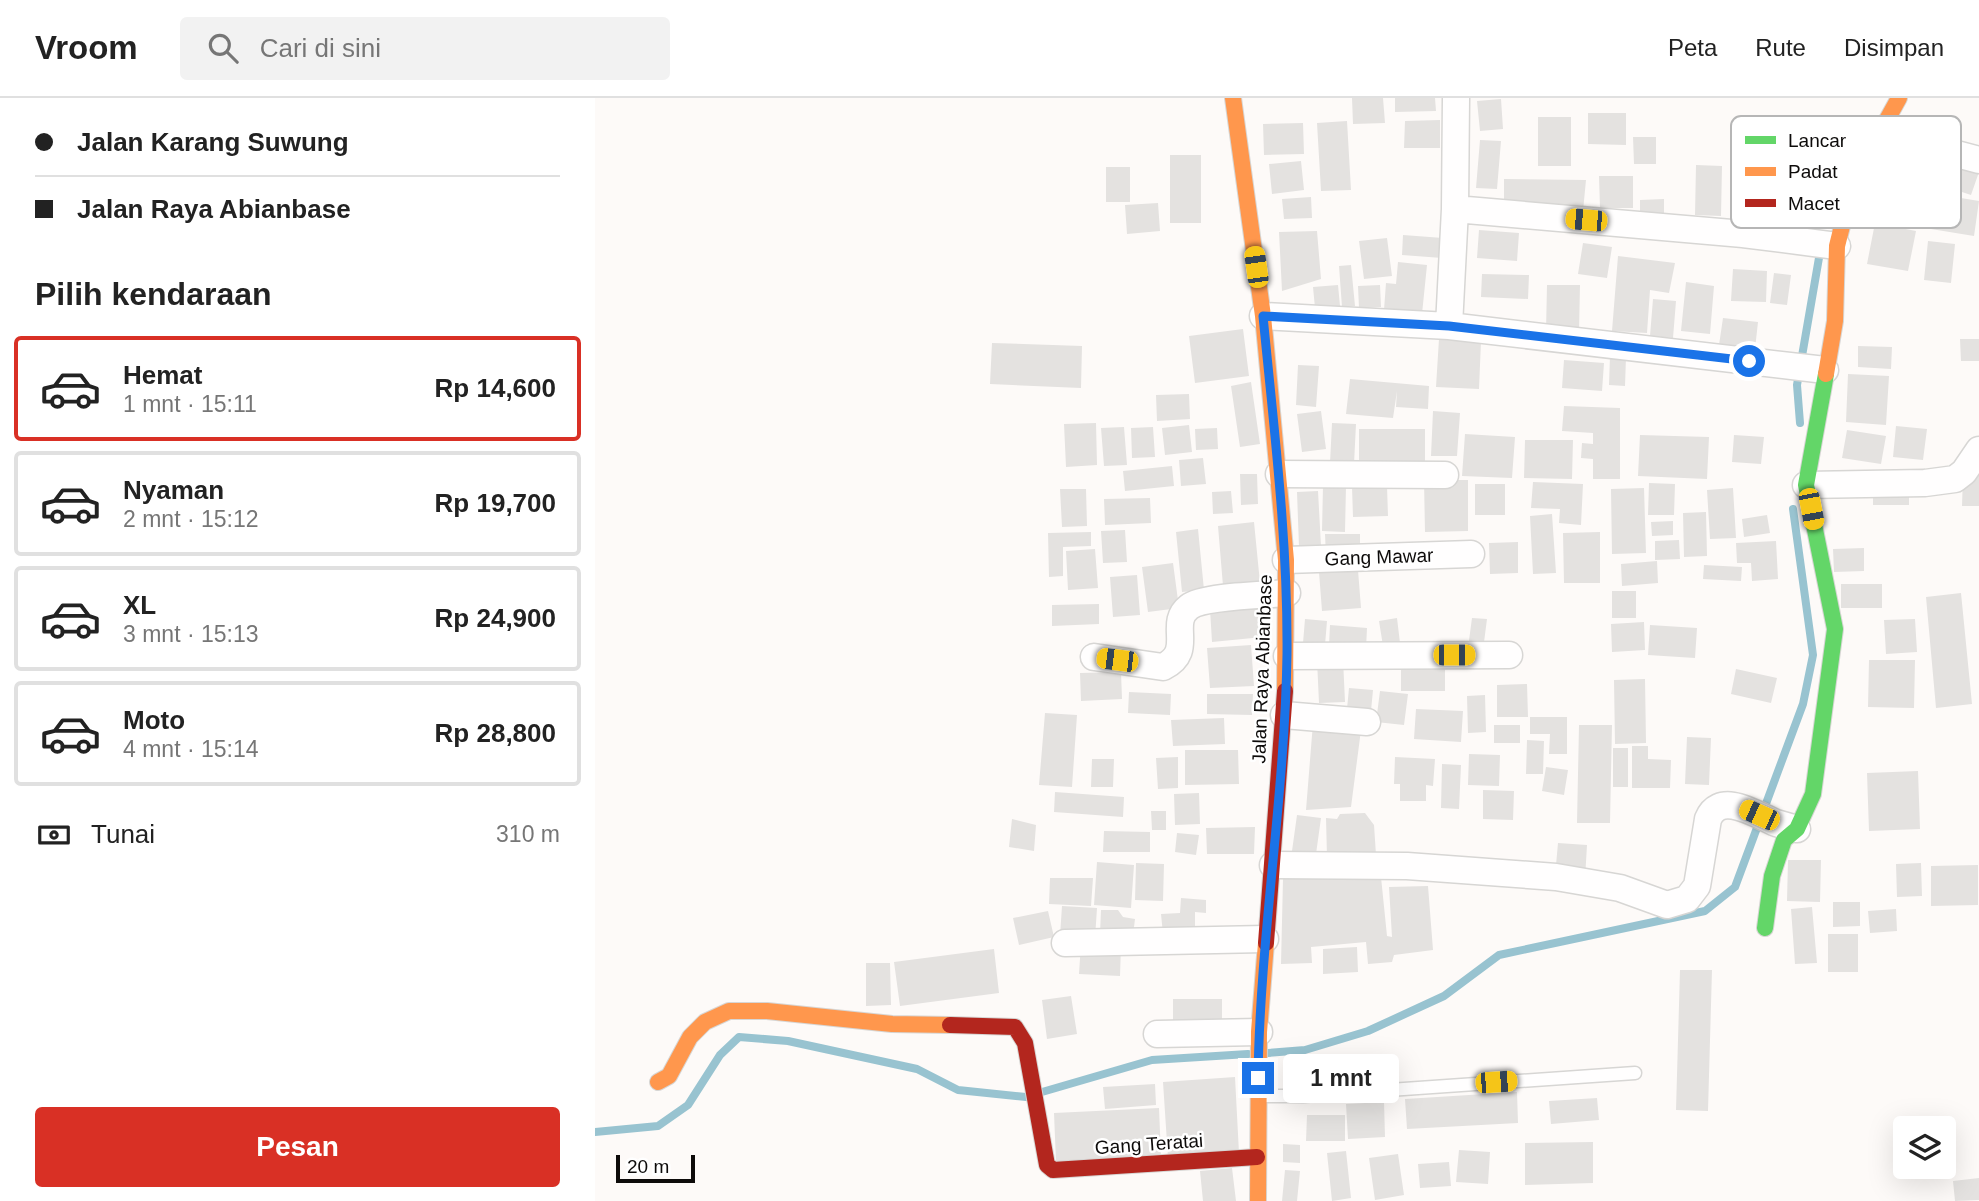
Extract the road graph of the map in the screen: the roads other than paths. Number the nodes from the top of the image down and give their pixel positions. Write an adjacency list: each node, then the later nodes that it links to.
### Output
1 (1233, 98): 10 (street, Jalan Raya Abianbase)
2 (1456, 98): 7 (street)
3 (1899, 98): 4 (street)
4 (1890, 116)
5 (1961, 155): 6 (street)
6 (1979, 160)
7 (1455, 209): 9 (street); 11 (street)
8 (1832, 228): 9 (street)
9 (1823, 244): 12 (street)
10 (1263, 316): 11 (street); 14 (street, Jalan Raya Abianbase)
11 (1449, 326): 12 (street)
12 (1816, 369): 16 (street)
13 (1979, 450): 16 (street)
14 (1279, 474): 15 (street); 18 (street, Jalan Raya Abianbase)
15 (1445, 475)
16 (1806, 485): 25 (street)
17 (1471, 554): 18 (street, Gang Mawar)
18 (1286, 560): 19 (street, Jalan Raya Abianbase)
19 (1287, 593): 21 (street, Jalan Raya Abianbase); 22 (street)
20 (1509, 655): 21 (street)
21 (1287, 656): 23 (street, Jalan Raya Abianbase)
22 (1094, 657)
23 (1284, 715): 24 (street); 26 (street, Jalan Raya Abianbase)
24 (1367, 722)
25 (1787, 826): 26 (street); 27 (street)
26 (1273, 865): 28 (street, Jalan Raya Abianbase)
27 (1765, 928)
28 (1265, 939): 29 (street); 31 (street, Jalan Raya Abianbase)
29 (1065, 943)
30 (1157, 1034): 31 (street)
31 (1259, 1035): 34 (street, Jalan Raya Abianbase)
32 (1635, 1073): 34 (lane)
33 (658, 1082): 35 (street, Gang Teratai)
34 (1258, 1096): 35 (street, Jalan Raya Abianbase)
35 (1257, 1157): 36 (street, Jalan Raya Abianbase)
36 (1258, 1201)

